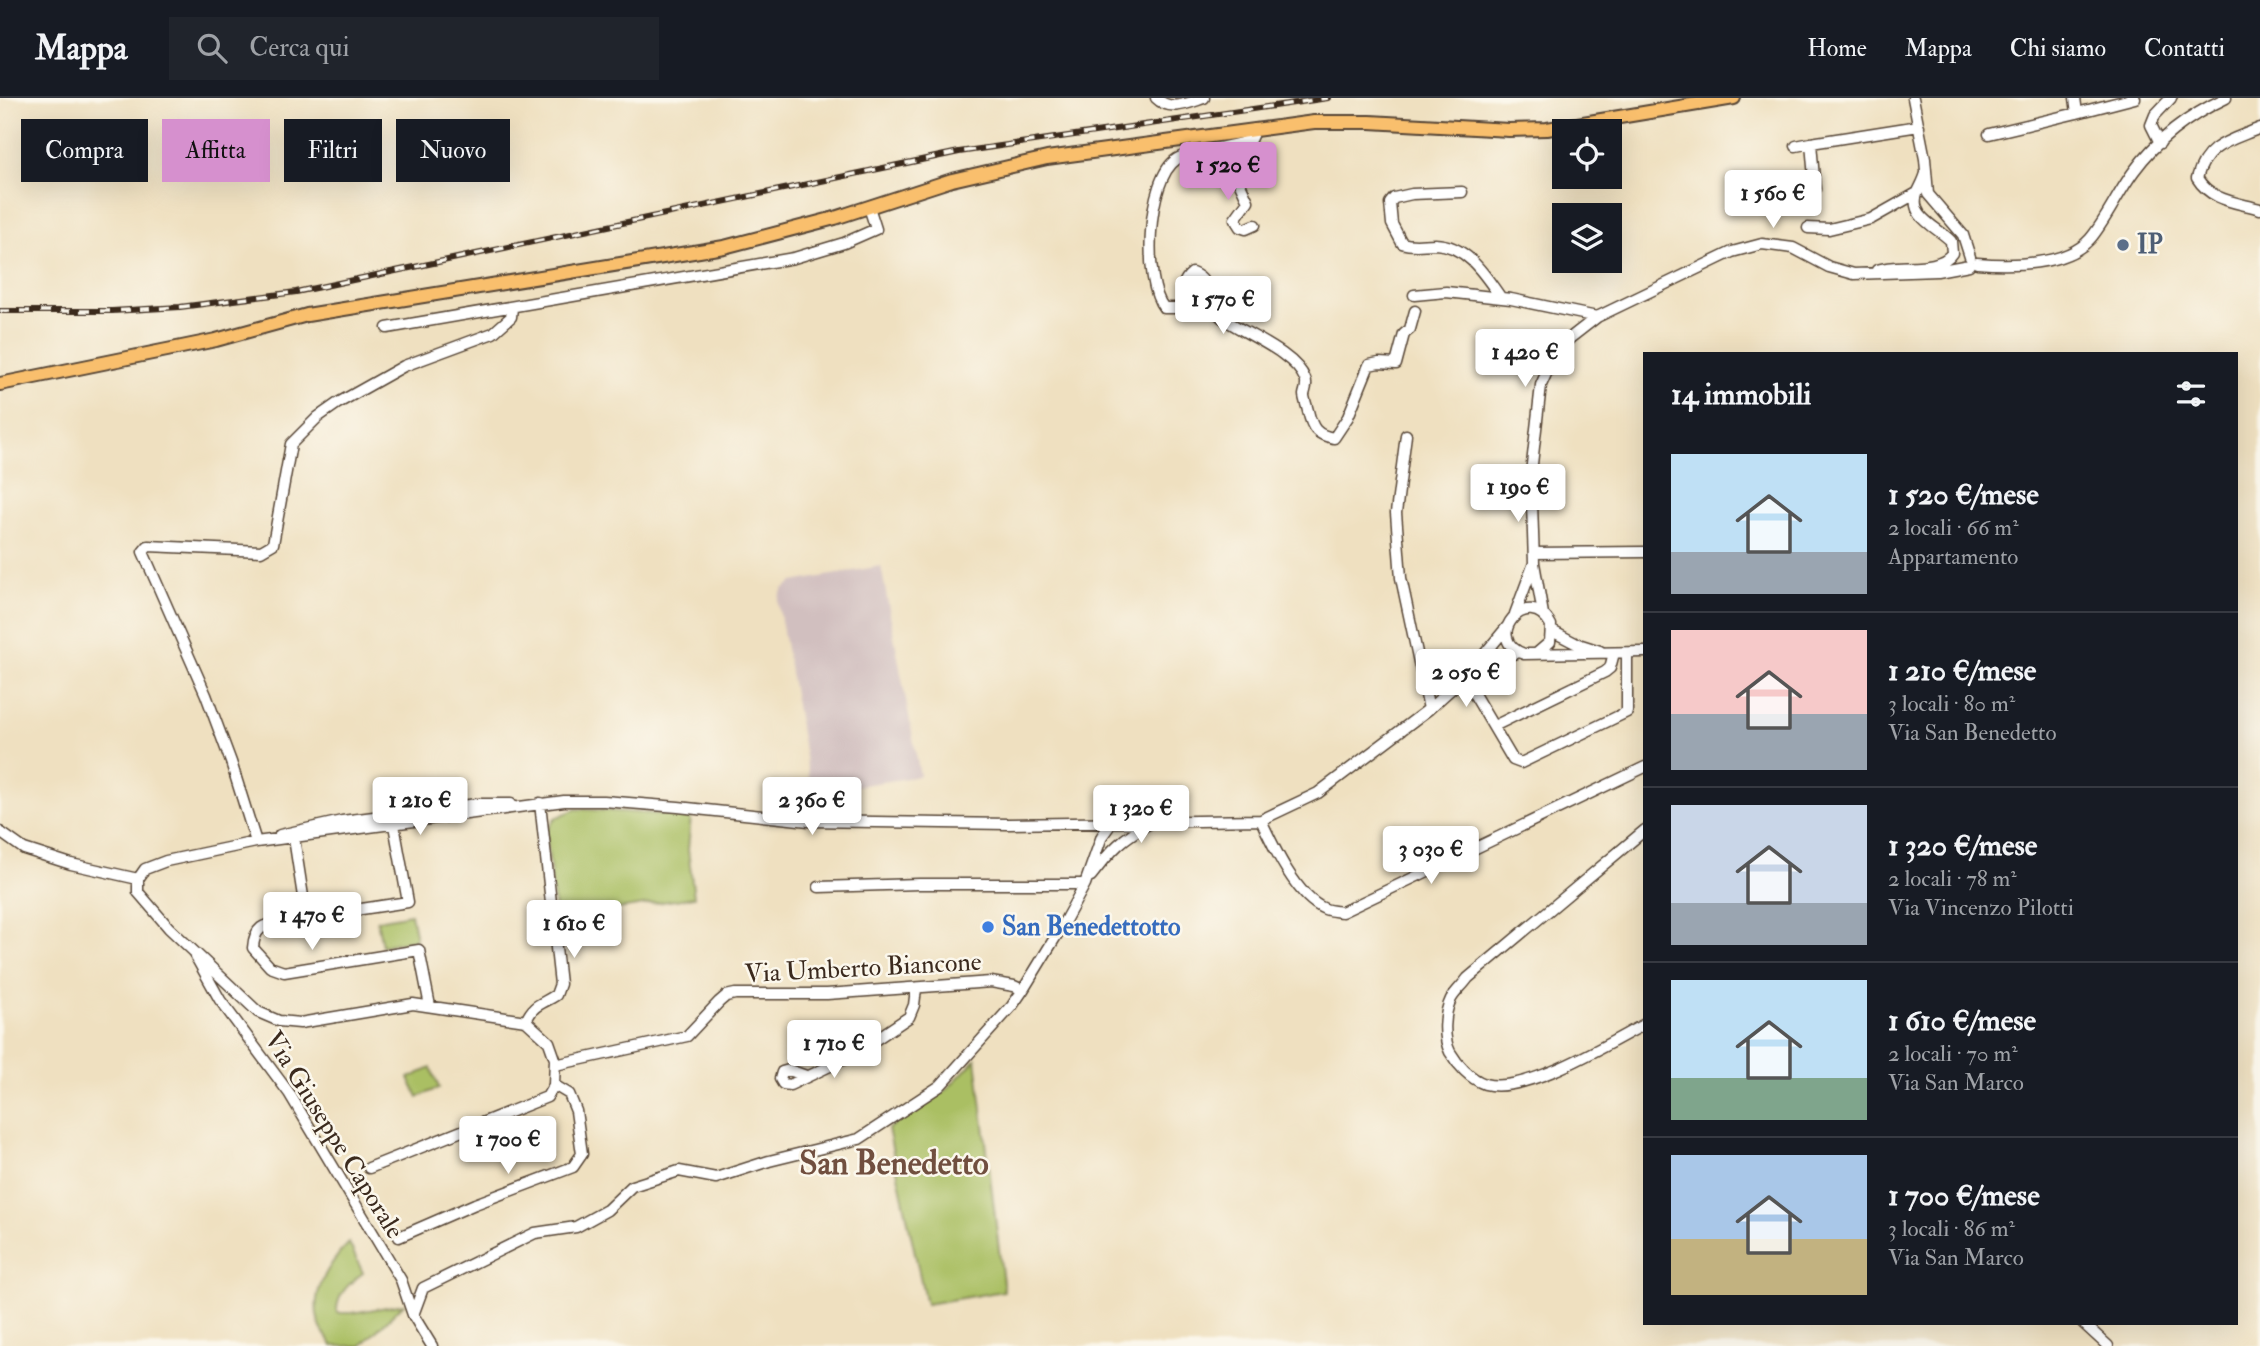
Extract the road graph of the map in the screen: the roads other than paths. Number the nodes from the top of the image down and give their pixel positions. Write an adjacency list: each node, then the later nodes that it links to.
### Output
1 (1156, 98): 2 (street)
2 (1204, 98)
3 (1734, 98): 12 (main road)
4 (1913, 98): 10 (street)
5 (2075, 98): 9 (street)
6 (2135, 98): 9 (street)
7 (2171, 98): 14 (street)
8 (2226, 98): 14 (street)
9 (2077, 113): 13 (street)
10 (1919, 126): 15 (street); 18 (street)
11 (2260, 128): 23 (street)
12 (1255, 129): 16 (street); 22 (main road)
13 (1989, 134)
14 (2160, 143): 26 (street)
15 (1811, 144): 17 (street); 19 (street)
16 (1238, 145): 24 (street); 31 (street)
17 (1796, 146)
18 (1926, 173): 21 (street); 26 (street)
19 (1815, 190)
20 (1462, 192): 29 (street)
21 (1917, 193): 25 (street); 27 (street)
22 (869, 207): 30 (street); 34 (main road)
23 (2260, 209)
24 (1255, 225)
25 (1808, 228)
26 (1972, 262): 27 (street)
27 (1863, 275): 32 (street)
28 (1414, 295): 29 (street)
29 (1500, 298): 32 (street)
30 (512, 308): 33 (street); 60 (street)
31 (1415, 311)
32 (1597, 317): 37 (street)
33 (387, 328)
34 (0, 384)
35 (1406, 435): 48 (street)
36 (1643, 552): 37 (street)
37 (1534, 558): 38 (street); 39 (street)
38 (1515, 614): 39 (street); 40 (street)
39 (1543, 614): 41 (street)
40 (1507, 627): 42 (street); 47 (street)
41 (1552, 631): 44 (street); 46 (street)
42 (1518, 652): 46 (street); 47 (street)
43 (1643, 652): 45 (street)
44 (1611, 653): 45 (street); 46 (street); 49 (street)
45 (1627, 653): 49 (street)
46 (1536, 654)
47 (1467, 675): 48 (street); 49 (street)
48 (1429, 709): 53 (street)
49 (1494, 726)
50 (1643, 768): 53 (street)
51 (540, 803): 55 (street); 56 (street); 60 (street); 71 (street)
52 (1156, 820): 53 (street); 54 (street); 62 (street)
53 (1261, 820)
54 (1113, 821): 55 (street); 61 (street); 62 (street)
55 (1083, 822): 61 (street)
56 (394, 825): 59 (street); 66 (street)
57 (0, 832): 63 (street)
58 (1643, 832): 72 (street)
59 (294, 838): 60 (street); 66 (street)
60 (256, 842): 63 (street)
61 (1099, 844): 64 (street)
62 (1112, 848): 64 (street)
63 (138, 879): 67 (street)
64 (1084, 884): 65 (street); 69 (street)
65 (819, 887)
66 (293, 920): 70 (street)
67 (193, 951): 70 (street); 78 (street, Via Giuseppe Caporale)
68 (916, 989): 69 (street, Via Umberto Biancone); 73 (street, Via Umberto Biancone); 74 (street)
69 (1023, 990): 78 (street)
70 (430, 1006): 71 (street)
71 (526, 1021): 73 (street)
72 (1643, 1025)
73 (555, 1065): 75 (street)
74 (806, 1076)
75 (554, 1085): 76 (street); 77 (street)
76 (369, 1168)
77 (399, 1237)
78 (413, 1315): 80 (street, Via Giuseppe Caporale)
79 (2085, 1325): 81 (street)
80 (432, 1346)
81 (2108, 1346)

